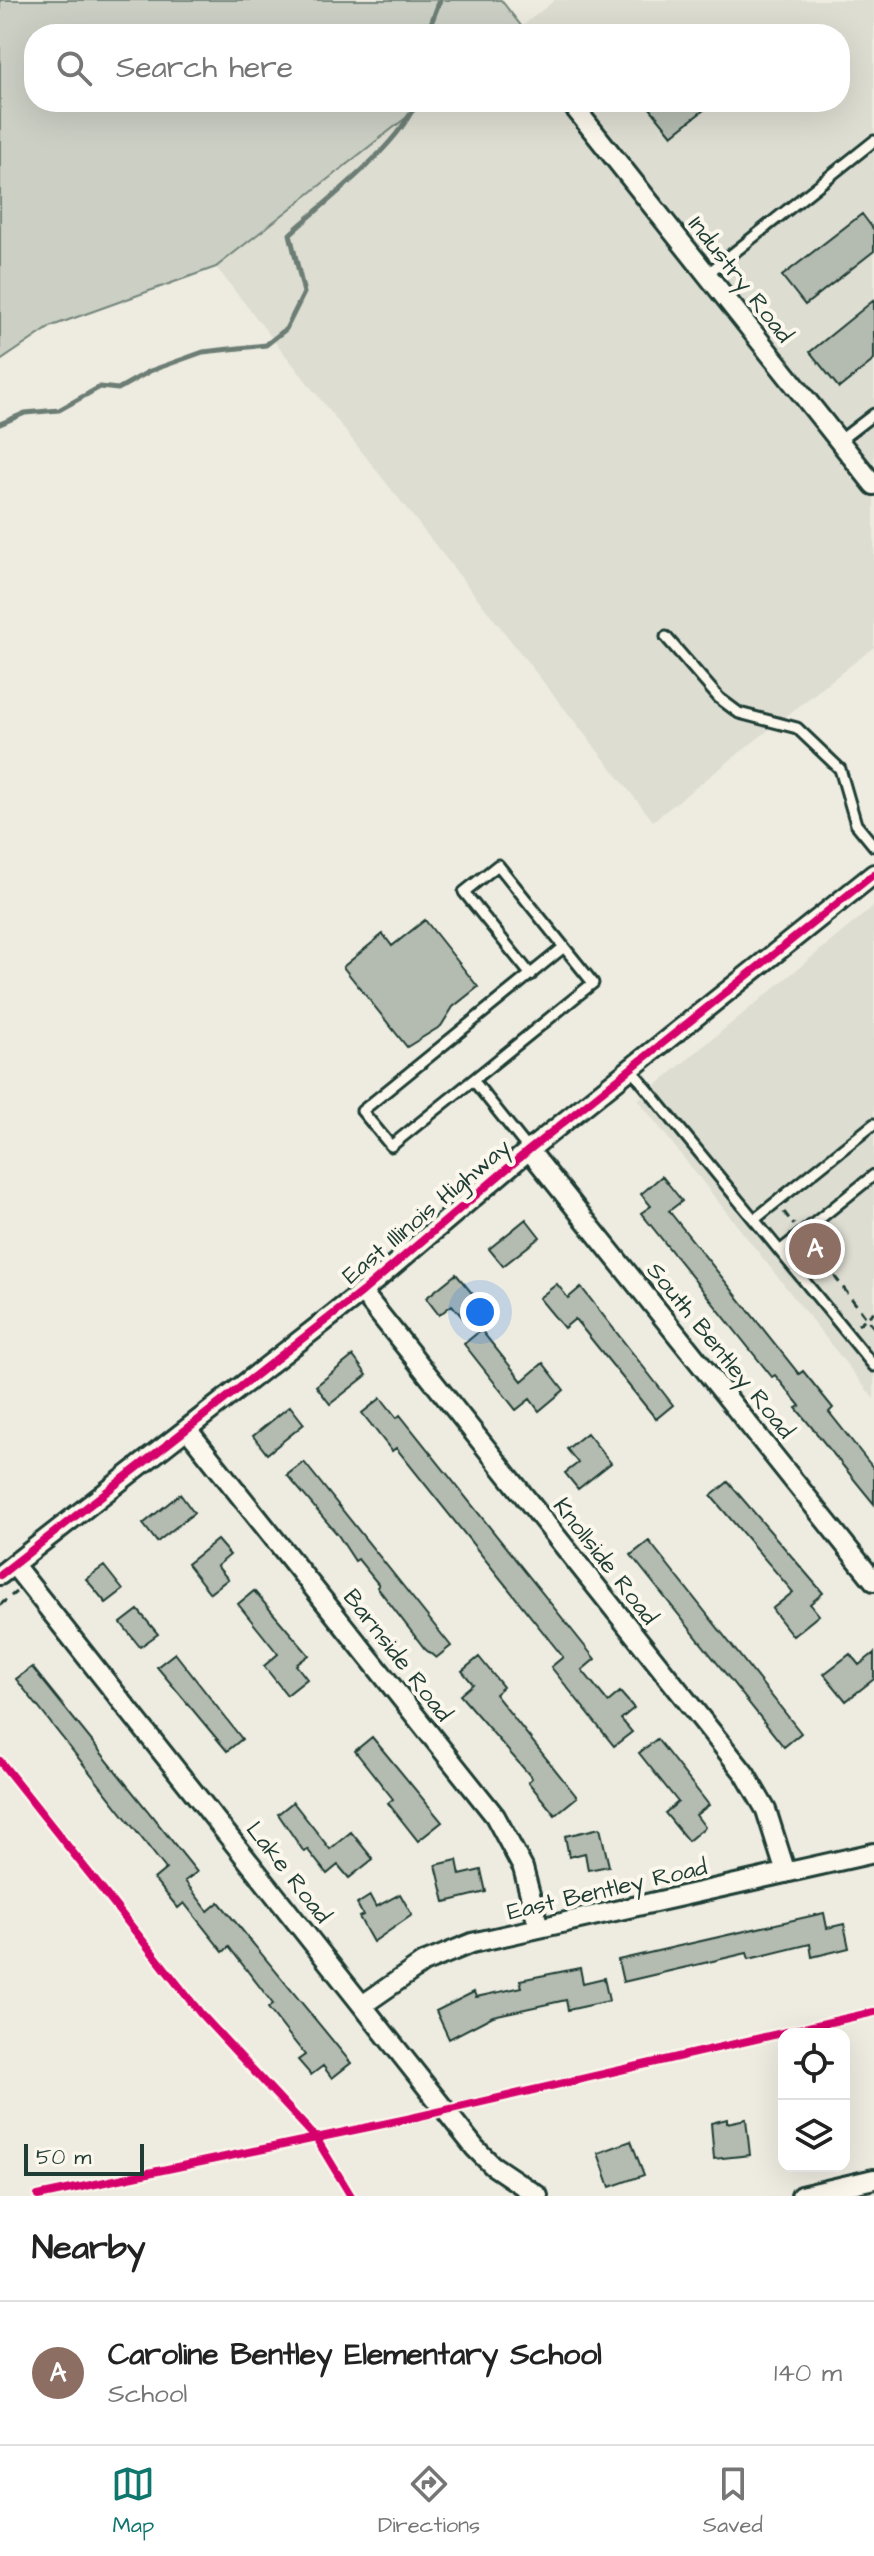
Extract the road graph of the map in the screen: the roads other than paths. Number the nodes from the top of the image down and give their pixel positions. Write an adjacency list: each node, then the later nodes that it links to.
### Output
1 (578, 112): 3 (street, Industry Road)
2 (874, 141): 3 (lane)
3 (707, 274): 5 (street, Industry Road)
4 (874, 414): 5 (lane)
5 (839, 441): 6 (street, Industry Road)
6 (874, 485)
7 (666, 637): 8 (lane)
8 (874, 846)
9 (874, 874): 12 (street, East Illinois Highway)
10 (564, 947): 11 (lane); 11 (lane); 13 (lane)
11 (531, 975): 13 (lane)
12 (630, 1068): 15 (street, East Illinois Highway); 17 (lane)
13 (473, 1080): 15 (lane)
14 (874, 1124): 17 (lane)
15 (529, 1150): 19 (street, East Illinois Highway); 23 (street, South Bentley Road)
16 (874, 1175): 18 (lane)
17 (755, 1219): 18 (lane)
18 (781, 1250): 20 (lane)
19 (362, 1292): 21 (street, East Illinois Highway); 25 (street, Knollside Road)
20 (874, 1366)
21 (187, 1429): 22 (street, East Illinois Highway); 26 (street, Barnside Road)
22 (7, 1570): 27 (street, Lake Road)
23 (874, 1581)
24 (874, 1853): 25 (street, East Bentley Road)
25 (786, 1873): 26 (street, East Bentley Road)
26 (539, 1928): 27 (street, East Bentley Road)
27 (364, 2004): 29 (street, Lake Road)
28 (874, 2179): 30 (street)
29 (538, 2196)
30 (801, 2196)

